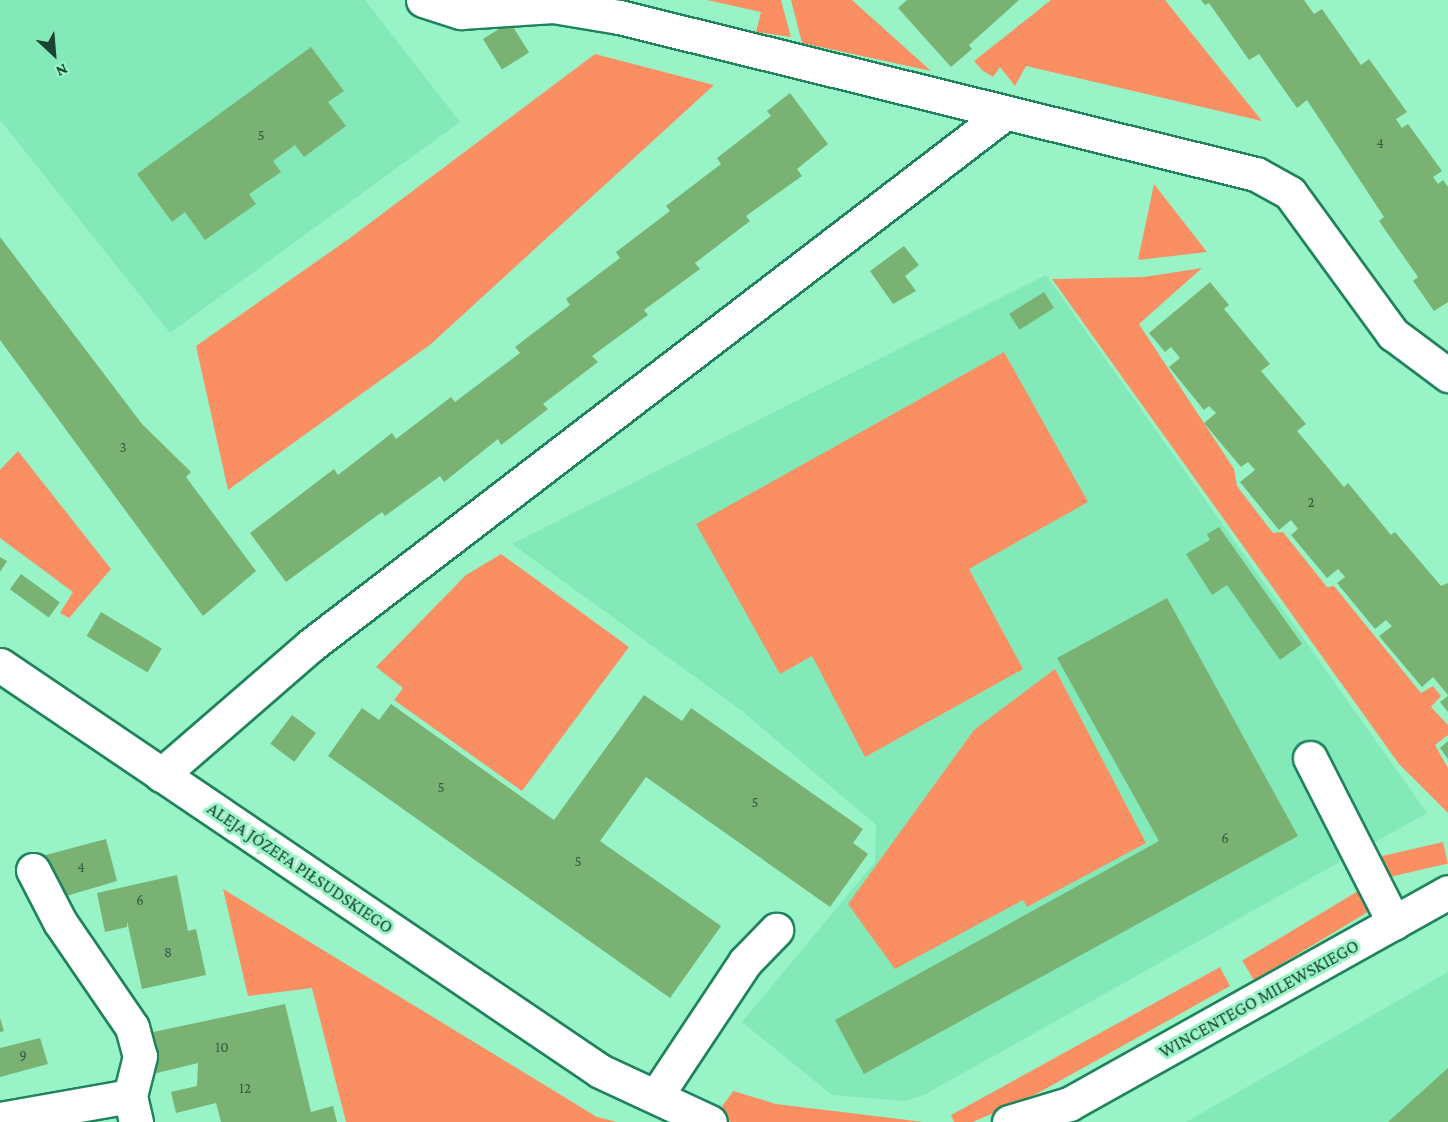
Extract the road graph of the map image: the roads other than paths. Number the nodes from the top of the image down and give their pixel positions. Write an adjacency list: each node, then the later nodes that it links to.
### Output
1 (423, 0): 2 (street)
2 (1005, 112): 3 (street); 6 (street)
3 (1448, 375)
4 (0, 665): 6 (street, ALEJA JÓZEFA PIŁSUDSKIEGO)
5 (1310, 758): 9 (street)
6 (161, 775): 12 (street, ALEJA JÓZEFA PIŁSUDSKIEGO)
7 (33, 870): 11 (street)
8 (1448, 892): 9 (street, WINCENTEGO MILEWSKIEGO)
9 (1394, 923): 13 (street, WINCENTEGO MILEWSKIEGO)
10 (776, 930): 12 (street)
11 (133, 1109): 14 (street)
12 (655, 1109): 15 (street, ALEJA JÓZEFA PIŁSUDSKIEGO)
13 (1059, 1113): 16 (street, WINCENTEGO MILEWSKIEGO)
14 (0, 1119)
15 (710, 1122)
16 (1009, 1122)

